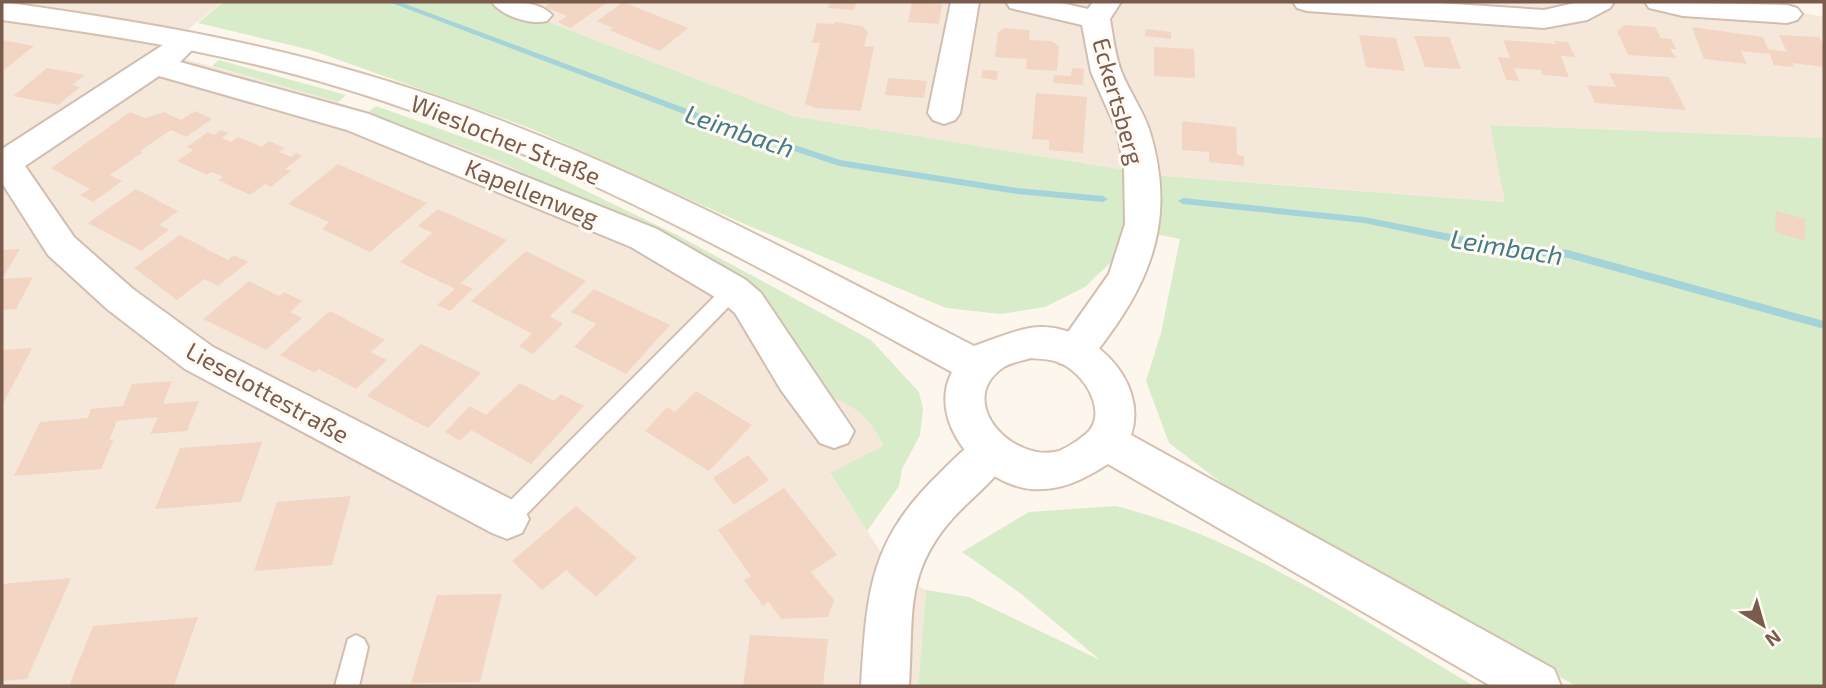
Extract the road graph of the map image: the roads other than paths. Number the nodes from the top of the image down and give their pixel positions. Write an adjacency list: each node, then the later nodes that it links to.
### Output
1 (506, 2): 10 (street)
2 (965, 2): 13 (street)
3 (1020, 2): 8 (street)
4 (1307, 2): 5 (street)
5 (1600, 2)
6 (1659, 2): 9 (street)
7 (2, 11): 11 (street, Wieslocher Straße)
8 (1101, 11): 16 (street, Eckertsberg)
9 (1787, 14)
10 (537, 15)
11 (193, 39): 12 (street); 17 (street, Wieslocher Straße)
12 (156, 65): 14 (street); 15 (street, Kapellenweg)
13 (944, 113)
14 (4, 163): 21 (street, Lieselottestraße)
15 (733, 290): 18 (street, Kapellenweg); 21 (lane)
16 (1073, 352): 17 (street); 19 (street)
17 (976, 366): 20 (street)
18 (834, 431)
19 (1106, 442): 20 (street); 25 (street)
20 (990, 453): 24 (street)
21 (507, 519)
22 (356, 647): 23 (lane)
23 (347, 686)
24 (885, 686)
25 (1537, 686)

